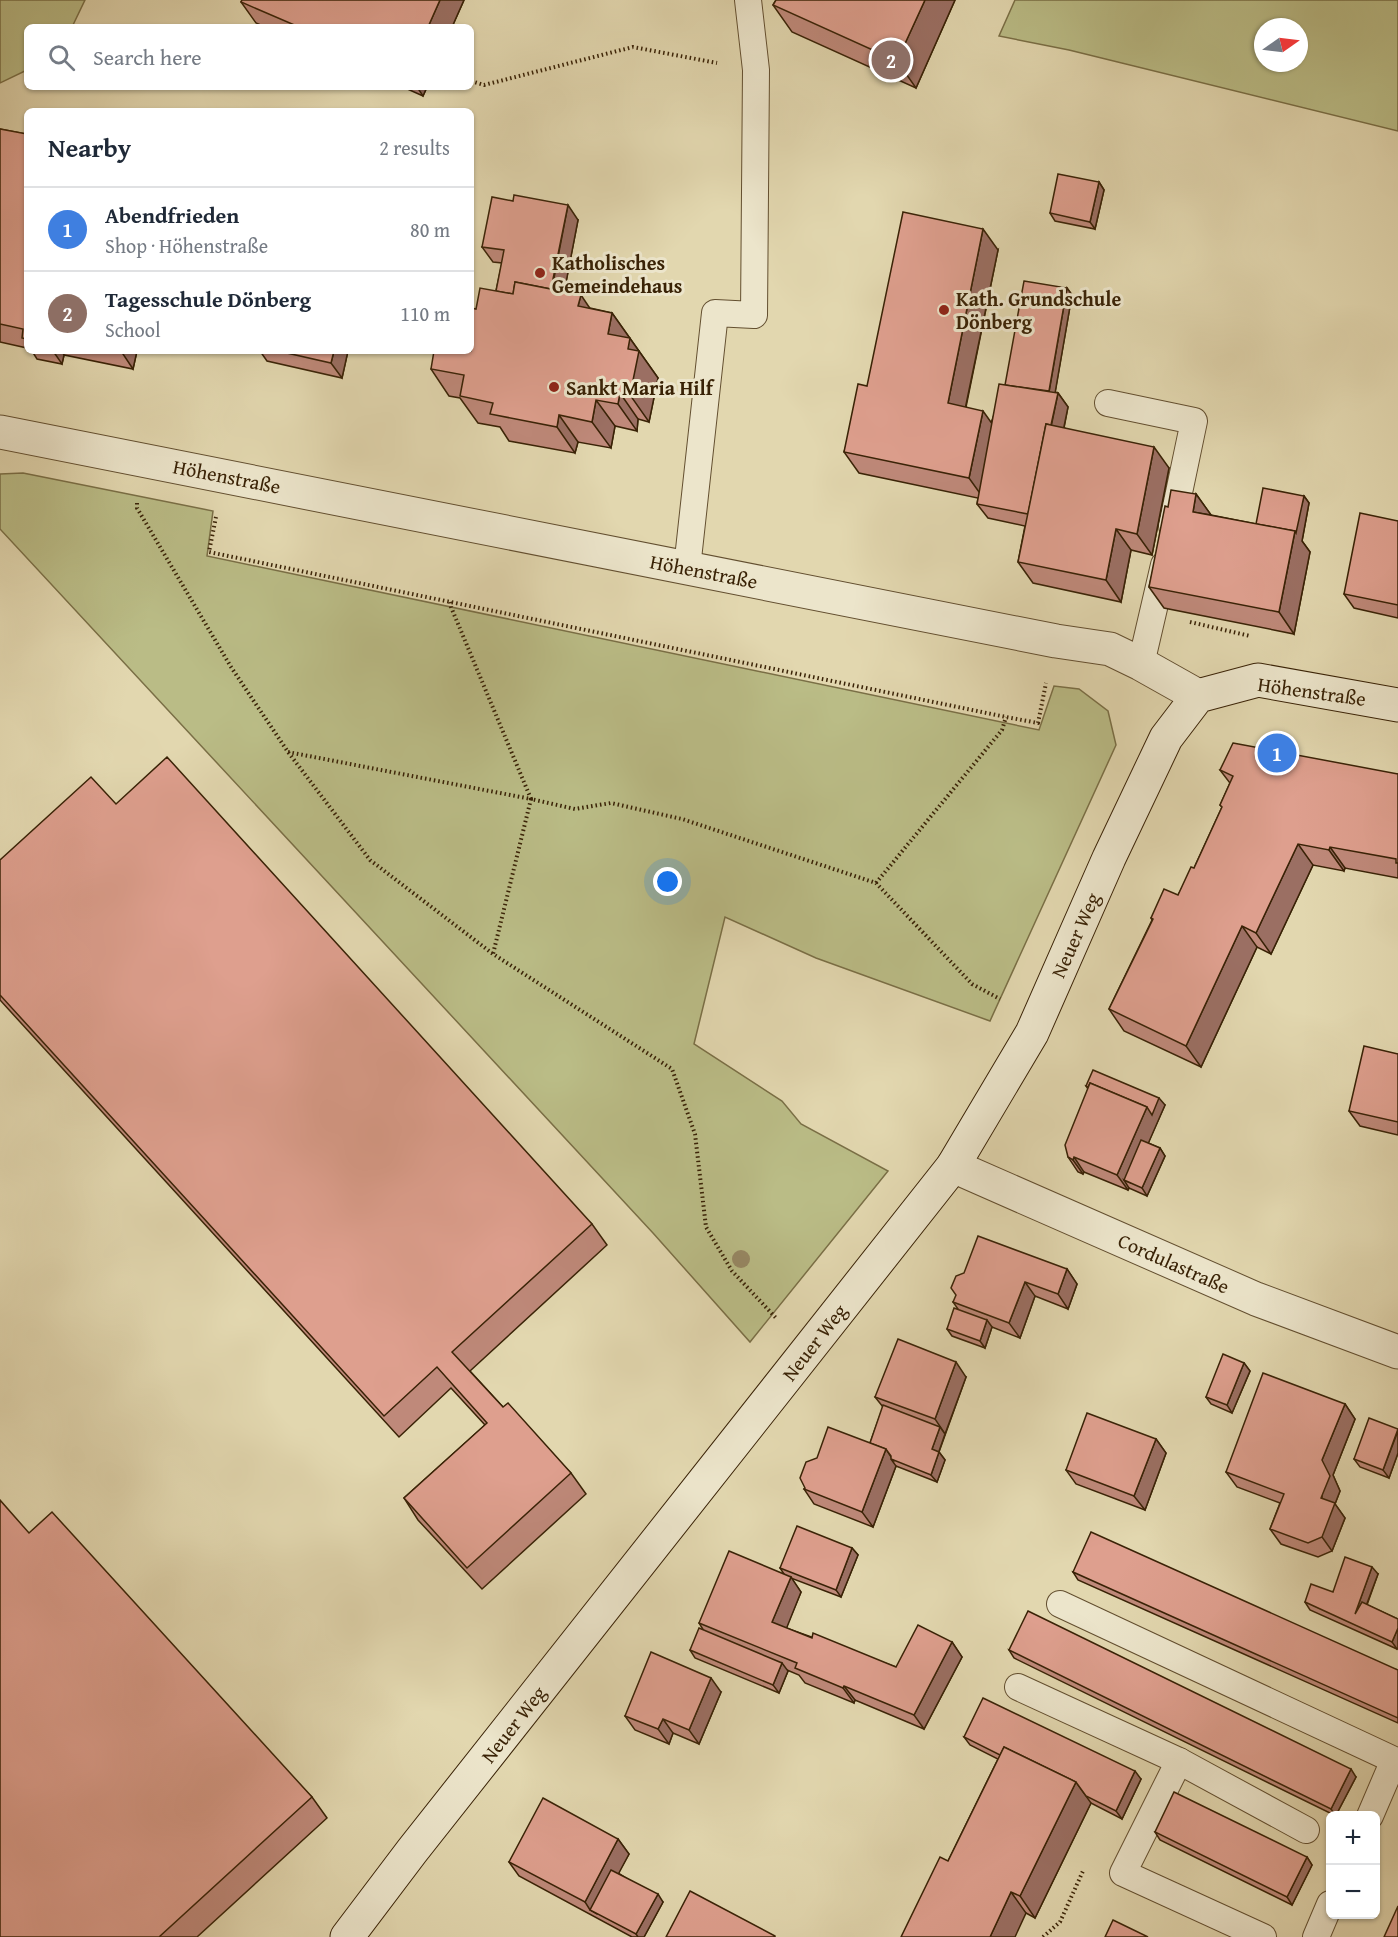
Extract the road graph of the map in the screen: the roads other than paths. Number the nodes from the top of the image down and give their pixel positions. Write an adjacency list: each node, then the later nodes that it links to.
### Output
1 (748, 0): 4 (lane)
2 (1108, 403): 5 (lane)
3 (0, 432): 4 (street, Höhenstraße)
4 (687, 568): 5 (street, Höhenstraße)
5 (1142, 664): 6 (street, Höhenstraße)
6 (1198, 696): 7 (street, Höhenstraße); 8 (street, Neuer Weg)
7 (1398, 705)
8 (953, 1166): 9 (street, Cordulastraße); 16 (street, Neuer Weg)
9 (1398, 1352)
10 (1060, 1604): 13 (lane)
11 (1018, 1687): 12 (lane)
12 (1179, 1761): 14 (lane); 17 (lane)
13 (1372, 1811)
14 (1306, 1830)
15 (1326, 1913): 18 (lane)
16 (346, 1937)
17 (1263, 1937)
18 (1316, 1937)

